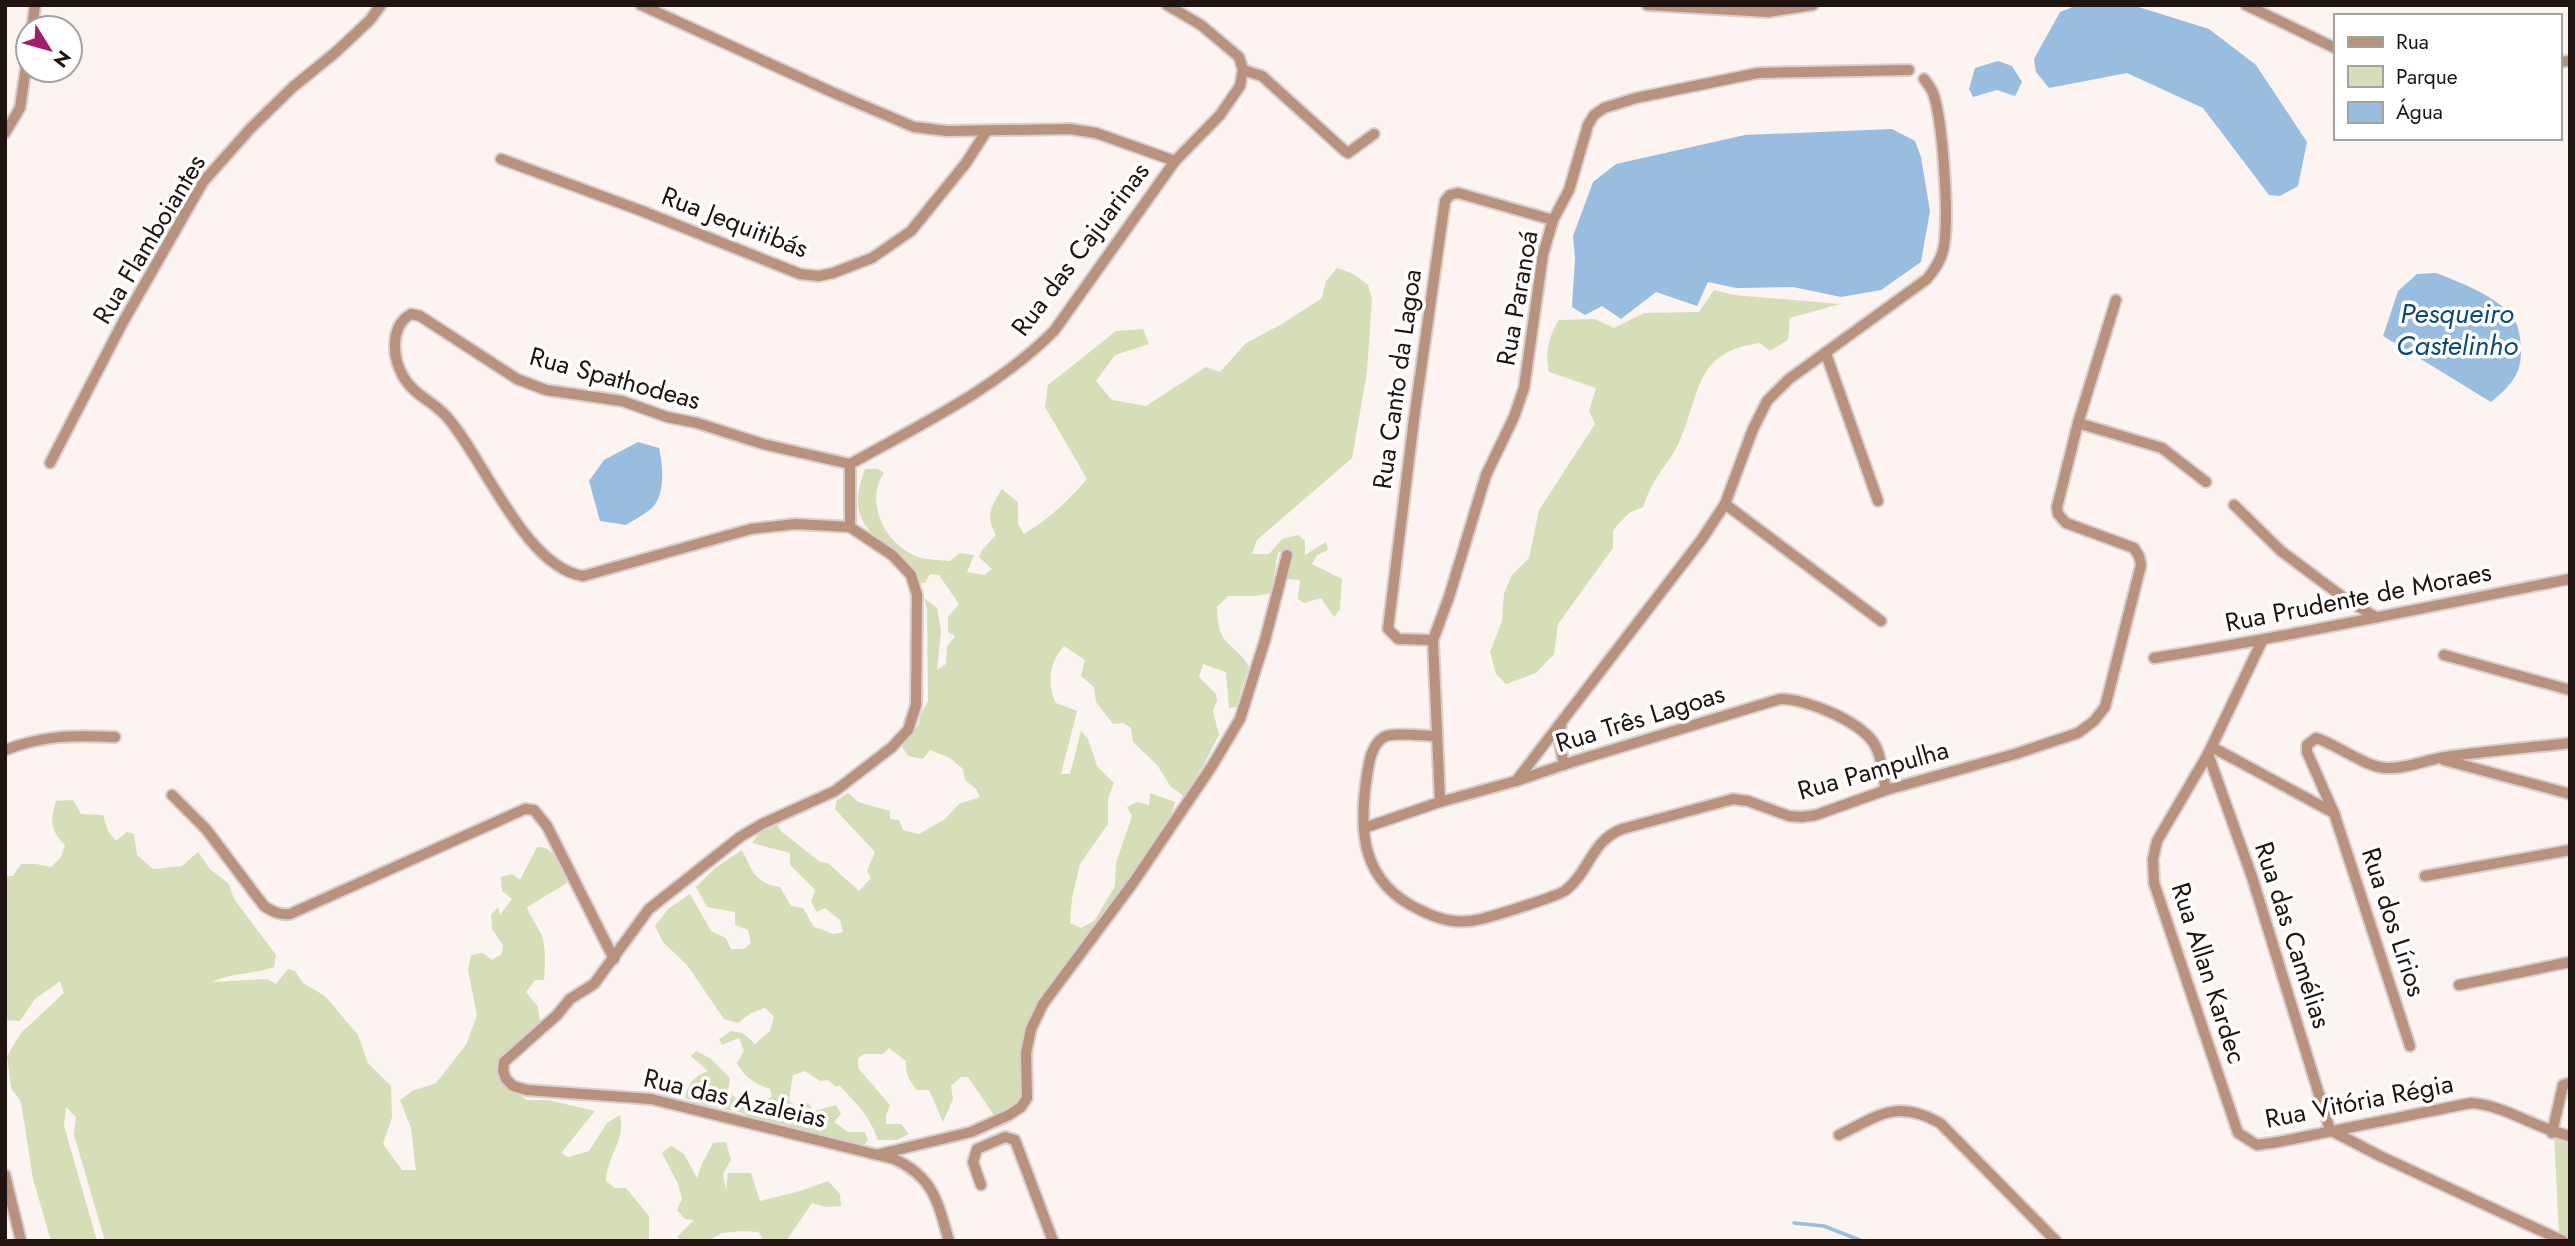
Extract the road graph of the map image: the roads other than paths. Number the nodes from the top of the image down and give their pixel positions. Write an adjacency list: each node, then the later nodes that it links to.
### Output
1 (381, 5): 23 (street, Rua Flamboiantes)
2 (640, 5): 14 (street)
3 (1167, 5): 10 (street)
4 (1647, 5): 8 (street)
5 (1813, 5): 7 (street)
6 (2246, 5): 9 (street)
7 (1784, 8): 8 (street)
8 (1765, 9)
9 (2333, 47)
10 (1243, 70): 16 (street); 18 (street, Rua das Cajuarinas)
11 (1909, 70): 19 (street, Rua Paranoá)
12 (1924, 79): 21 (street)
13 (23, 84): 15 (street)
14 (986, 132): 17 (street, Rua Jequitibás); 18 (street)
15 (5, 133)
16 (1374, 134)
17 (501, 159)
18 (1175, 162): 24 (street, Rua das Cajuarinas)
19 (1553, 220): 34 (street, Rua Paranoá); 34 (street, Rua Canto da Lagoa)
20 (2116, 300): 22 (street, Rua Pampulha)
21 (1826, 354): 26 (street); 27 (street)
22 (2078, 424): 25 (street); 48 (street, Rua Pampulha)
23 (50, 463)
24 (850, 464): 29 (street); 29 (street, Rua Spathodeas)
25 (2206, 482)
26 (1878, 501)
27 (1725, 504): 33 (street); 39 (street)
28 (2234, 505): 32 (street)
29 (850, 527): 56 (street, Rua das Azaleias)
30 (1287, 555): 66 (street, Rua das Azaleias)
31 (2570, 579): 32 (street, Rua Prudente de Moraes)
32 (2374, 616): 35 (street, Rua Prudente de Moraes)
33 (1881, 621)
34 (1433, 640): 40 (street, Rua Paranoá)
35 (2262, 641): 37 (street, Rua Prudente de Moraes); 44 (street, Rua Allan Kardec)
36 (2444, 656): 38 (street)
37 (2154, 658)
38 (2570, 690)
39 (1563, 720): 46 (street); 47 (street)
40 (1436, 736): 51 (street, Rua Paranoá); 53 (street, Rua Pampulha)
41 (115, 737): 43 (street)
42 (2570, 743): 45 (street)
43 (5, 750)
44 (2210, 750): 52 (street); 61 (street, Rua das Camélias); 62 (street, Rua Allan Kardec)
45 (2438, 758): 49 (street); 52 (street, Rua dos Lírios)
46 (1564, 765): 47 (street, Rua Três Lagoas); 48 (street, Rua Três Lagoas)
47 (1516, 781): 51 (street, Rua Três Lagoas)
48 (1885, 790): 53 (street, Rua Pampulha)
49 (2570, 794)
50 (172, 795): 56 (street)
51 (1440, 802): 53 (street, Rua Três Lagoas)
52 (2334, 813): 59 (street, Rua dos Lírios)
53 (1364, 828)
54 (2570, 850): 55 (street)
55 (2425, 876)
56 (614, 959): 66 (street, Rua das Azaleias)
57 (2570, 962): 58 (street)
58 (2459, 985)
59 (2410, 1046)
60 (2570, 1083): 63 (street)
61 (2330, 1130): 62 (street, Rua Vitória Régia); 63 (street, Rua Vitória Régia); 73 (street)
62 (2238, 1133)
63 (2552, 1133): 65 (street, Rua Vitória Régia)
64 (1839, 1135): 72 (street)
65 (2570, 1136)
66 (878, 1154): 70 (street)
67 (5, 1175): 69 (street)
68 (981, 1185): 71 (street)
69 (21, 1241)
70 (949, 1241)
71 (1053, 1241)
72 (2056, 1241)
73 (2563, 1241)

